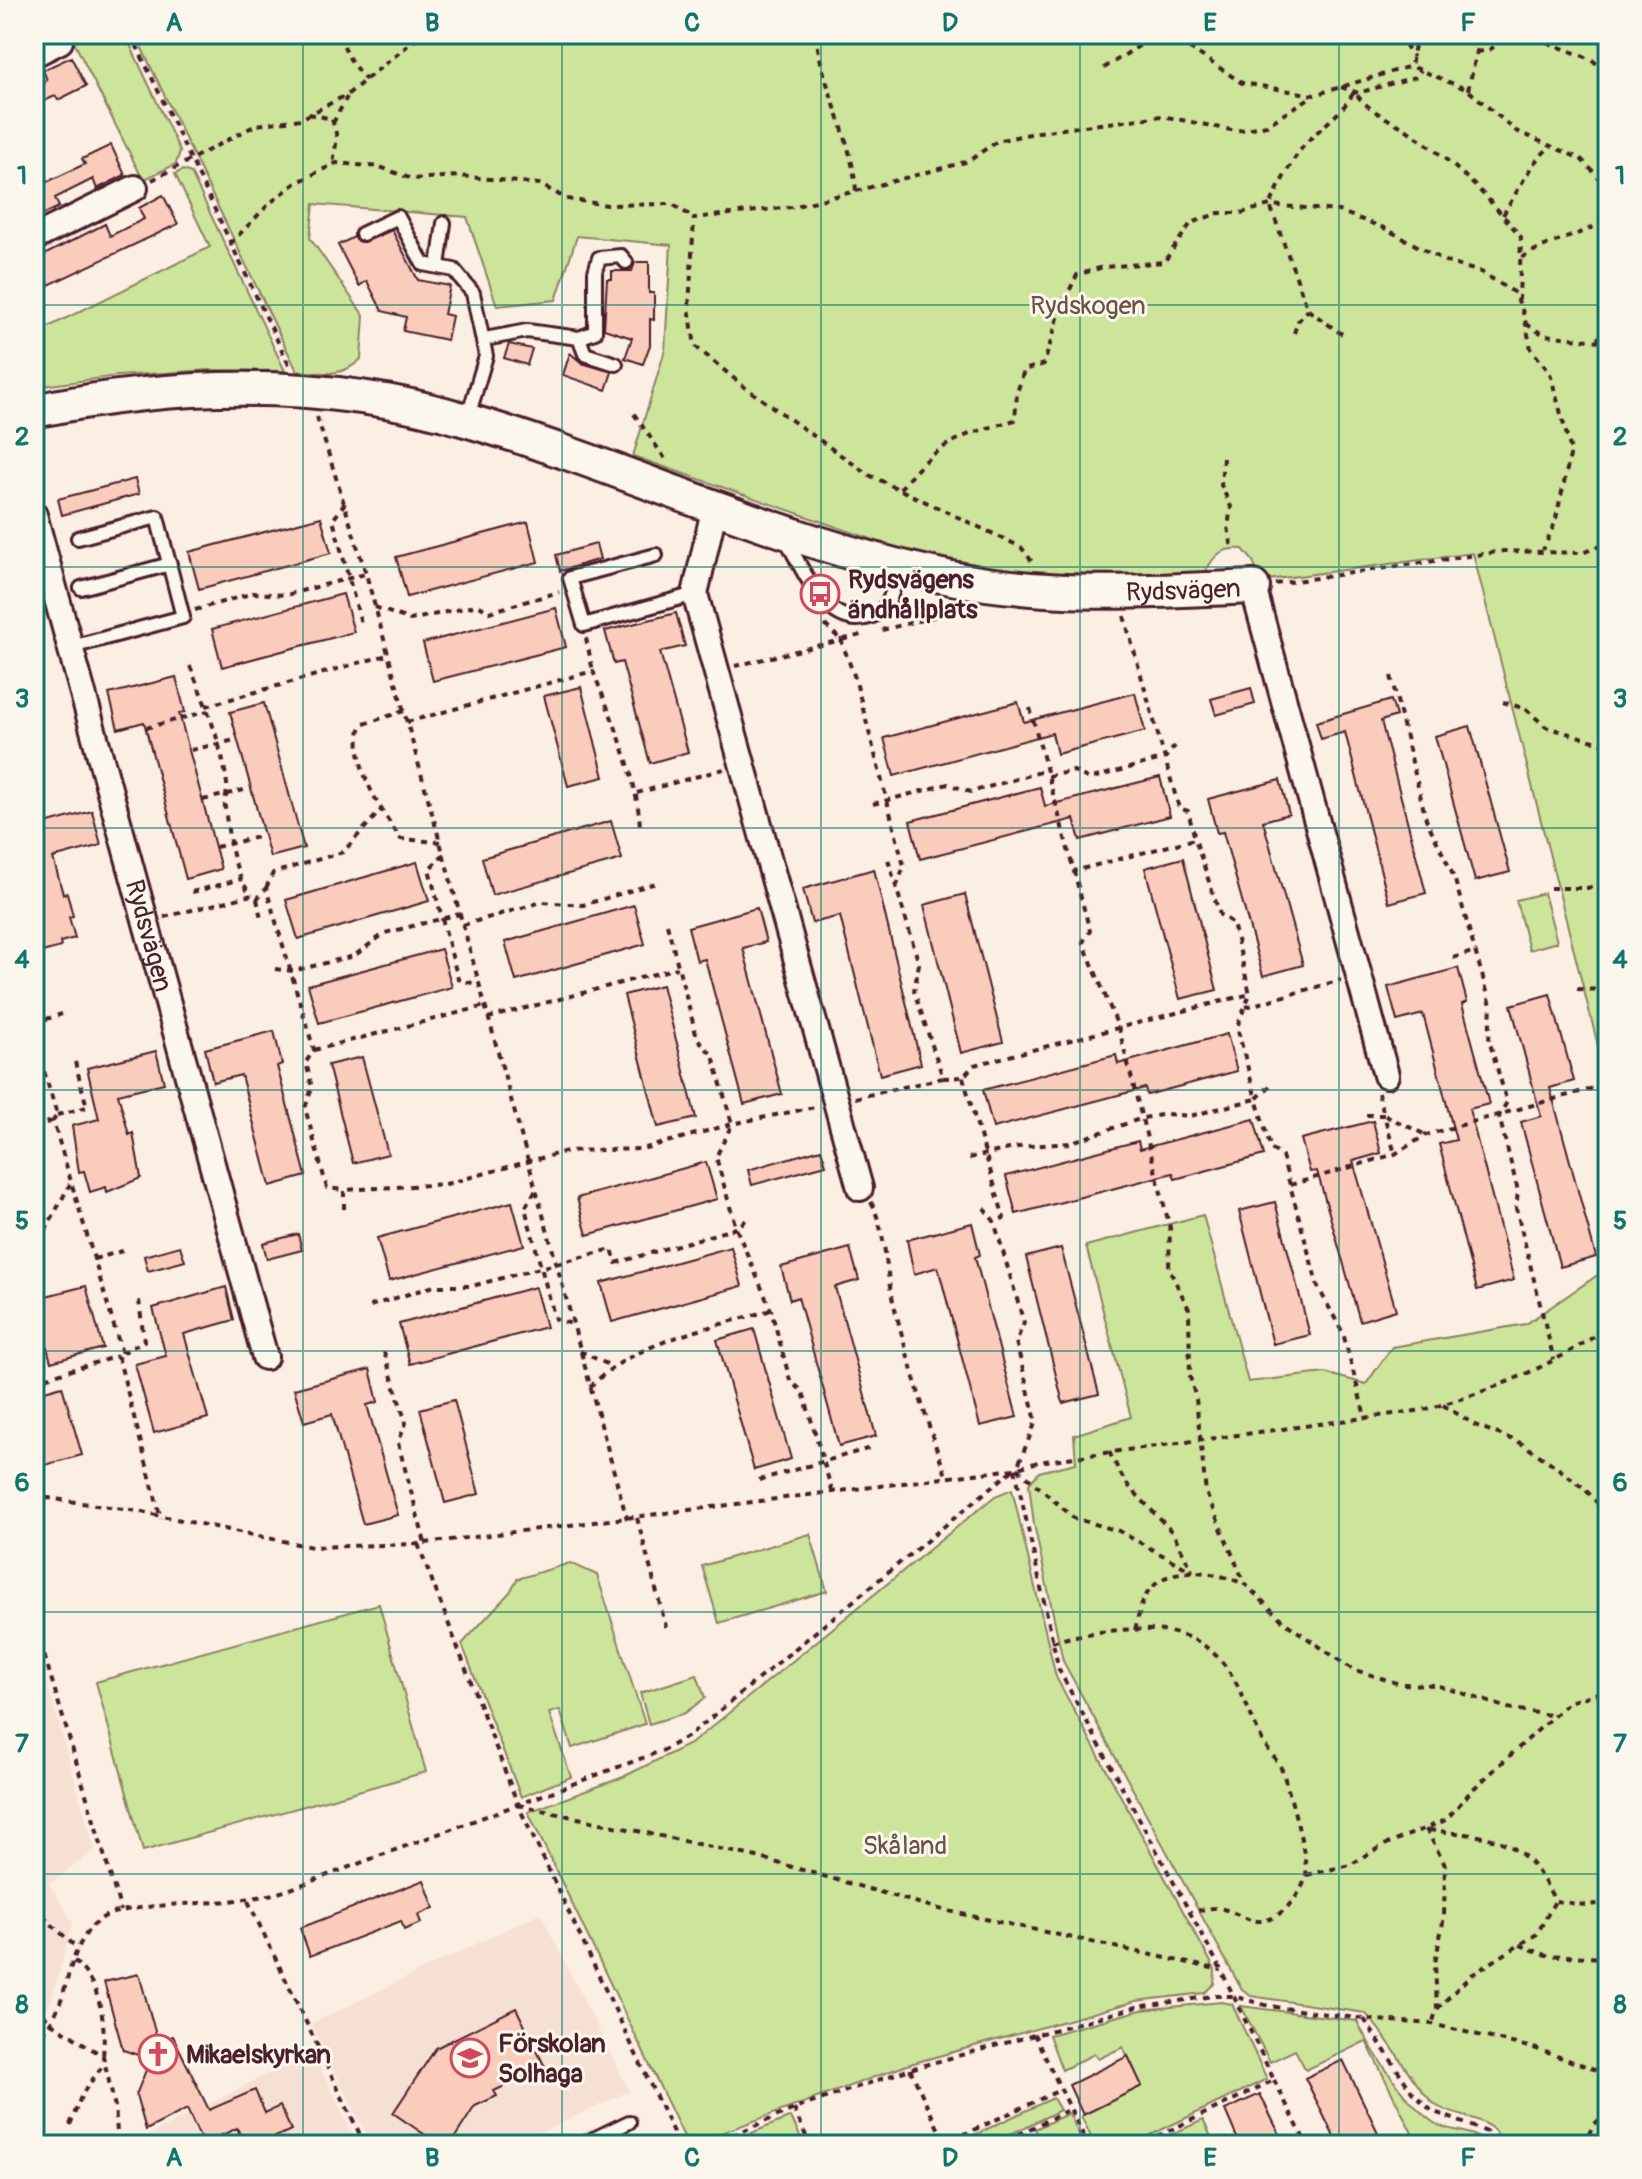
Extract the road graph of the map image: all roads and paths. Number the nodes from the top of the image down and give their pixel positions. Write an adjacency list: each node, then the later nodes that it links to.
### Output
1 (131, 34): 29 (path)
2 (342, 34): 20 (path)
3 (422, 34): 20 (path)
4 (816, 34): 33 (path)
5 (1158, 34): 17 (path)
6 (1169, 34): 25 (path)
7 (1399, 34): 15 (path)
8 (1417, 34): 15 (path)
9 (1481, 34): 13 (path)
10 (1513, 34): 13 (path)
11 (1525, 34): 19 (path)
12 (60, 41): 14 (street)
13 (1476, 52): 22 (path)
14 (34, 54)
15 (1414, 60): 16 (path)
16 (1411, 66): 18 (path); 21 (path)
17 (1104, 68)
18 (1421, 70): 22 (path); 23 (path)
19 (1608, 73)
20 (366, 80): 24 (path)
21 (1338, 87): 23 (path); 25 (path)
22 (1468, 90): 28 (path)
23 (1354, 92): 34 (path); 35 (path)
24 (348, 94): 26 (path); 27 (path)
25 (1314, 95): 33 (path)
26 (309, 114): 27 (path); 29 (path)
27 (333, 123): 30 (path)
28 (1552, 144): 31 (path); 35 (path)
29 (190, 162): 32 (path); 41 (path)
30 (333, 165): 36 (path); 41 (path)
31 (1608, 187)
32 (135, 188): 40 (street)
33 (856, 191): 36 (path)
34 (1270, 205): 45 (path); 46 (path); 62 (path)
35 (1503, 215): 42 (path)
36 (694, 218): 62 (path)
37 (1608, 218): 42 (path)
38 (444, 223): 44 (lane)
39 (362, 234): 44 (lane)
40 (34, 238)
41 (230, 244): 56 (path)
42 (1522, 258): 45 (path)
43 (626, 262): 51 (lane)
44 (438, 266): 52 (lane)
45 (1518, 302): 47 (path)
46 (1308, 310): 49 (path); 50 (path)
47 (1526, 324): 53 (path); 70 (path)
48 (1608, 331): 53 (path)
49 (1294, 333)
50 (1342, 334)
51 (579, 338): 52 (lane); 55 (lane)
52 (485, 339): 59 (lane)
53 (1596, 341): 54 (path)
54 (1608, 342)
55 (616, 364)
56 (303, 392): 57 (street, Rydsvägen); 59 (street, Rydsvägen); 63 (path)
57 (34, 411)
58 (634, 414): 61 (path)
59 (467, 420): 64 (street, Rydsvägen)
60 (1223, 458): 69 (path)
61 (669, 465)
62 (900, 489): 74 (path)
63 (345, 503): 75 (path); 76 (path)
64 (715, 506): 66 (street, Rydsvägen); 80 (street)
65 (34, 515): 86 (street, Rydsvägen)
66 (779, 528): 73 (street, Rydsvägen); 73 (lane)
67 (78, 538): 72 (lane)
68 (1608, 543): 70 (path)
69 (1232, 548)
70 (1543, 550): 77 (path)
71 (656, 555): 79 (lane)
72 (170, 564): 78 (lane); 83 (lane)
73 (898, 565): 77 (street, Rydsvägen)
74 (1036, 569)
75 (366, 574): 76 (path); 81 (path)
76 (349, 579): 83 (path); 84 (path)
77 (1253, 587): 141 (street, Rydsvägen)
78 (81, 588)
79 (573, 589): 81 (path); 85 (lane)
80 (695, 594): 85 (lane); 89 (street)
81 (375, 607): 87 (path)
82 (1122, 609): 103 (path)
83 (183, 617): 86 (lane)
84 (361, 623)
85 (584, 625): 90 (path)
86 (68, 648): 133 (street, Rydsvägen)
87 (387, 655): 93 (path); 95 (path)
88 (190, 666): 93 (path)
89 (717, 670): 104 (street); 110 (path)
90 (593, 671): 96 (path); 107 (path)
91 (1391, 676): 136 (path)
92 (1503, 702): 100 (path)
93 (207, 708): 97 (path); 99 (path)
94 (1030, 708): 105 (path)
95 (404, 711): 96 (path); 112 (path)
96 (407, 722): 116 (path)
97 (146, 728)
98 (235, 740): 99 (path)
99 (218, 745): 102 (path); 108 (path)
100 (1608, 745)
101 (1175, 746): 103 (path)
102 (191, 750)
103 (1165, 758): 105 (path); 115 (path)
104 (744, 763): 107 (path); 161 (street)
105 (1047, 773): 110 (path); 121 (path)
106 (248, 789): 108 (path)
107 (637, 793): 113 (path)
108 (226, 795): 109 (path); 117 (path)
109 (203, 800)
110 (888, 800): 111 (path); 126 (path)
111 (873, 804)
112 (382, 809): 116 (path); 125 (path)
113 (640, 826)
114 (258, 837): 117 (path)
115 (1195, 839): 121 (path); 145 (path)
116 (440, 842): 119 (path)
117 (232, 844): 118 (path); 122 (path)
118 (216, 847)
119 (444, 854): 130 (path); 132 (path)
120 (887, 856): 126 (path)
121 (1074, 871): 151 (path)
122 (242, 879): 128 (path); 129 (path)
123 (656, 883): 135 (path)
124 (1608, 883): 127 (path)
125 (266, 888): 129 (path); 140 (path)
126 (896, 888): 157 (path)
127 (1550, 888)
128 (192, 892)
129 (255, 897): 131 (path); 133 (path)
130 (460, 914): 132 (path); 135 (path)
131 (261, 919)
132 (442, 919): 140 (path); 142 (path)
133 (143, 922): 198 (street, Rydsvägen)
134 (667, 924): 138 (path)
135 (463, 925): 142 (path)
136 (1475, 951): 137 (path); 165 (path)
137 (1453, 958)
138 (677, 968): 149 (path); 168 (path)
139 (275, 969): 140 (path)
140 (293, 971): 153 (path)
141 (1359, 975): 147 (path); 155 (street, Rydsvägen)
142 (479, 985): 146 (path)
143 (1577, 989): 144 (path)
144 (1608, 990)
145 (1250, 994): 147 (path); 151 (path)
146 (485, 1006): 149 (path); 153 (path)
147 (1245, 1007): 160 (path)
148 (62, 1014): 150 (path)
149 (488, 1018): 174 (path)
150 (34, 1023)
151 (1119, 1029): 156 (path); 166 (path)
152 (34, 1037): 162 (path)
153 (314, 1050): 178 (path)
154 (75, 1062): 162 (path)
155 (1386, 1075): 164 (path)
156 (963, 1077): 157 (path); 171 (path)
157 (943, 1078): 161 (path)
158 (1608, 1084): 165 (path)
159 (1270, 1086): 160 (path)
160 (1256, 1099): 166 (path); 176 (path)
161 (836, 1103): 168 (path); 177 (street)
162 (57, 1115): 167 (path)
163 (1366, 1115): 164 (path)
164 (1384, 1115): 170 (path); 172 (path)
165 (1499, 1116): 170 (path); 199 (path)
166 (1143, 1118): 171 (path); 205 (path)
167 (53, 1121): 169 (path); 175 (path)
168 (732, 1124): 174 (path); 184 (path)
169 (34, 1126)
170 (1426, 1135): 172 (path)
171 (985, 1154): 173 (path); 183 (path)
172 (1395, 1154): 176 (path)
173 (969, 1158)
174 (527, 1161): 178 (path); 179 (path)
175 (71, 1181): 186 (path); 187 (path)
176 (1290, 1185): 204 (path)
177 (860, 1188): 210 (path)
178 (344, 1190): 181 (path)
179 (535, 1191): 188 (path); 189 (path)
180 (984, 1208): 183 (path)
181 (344, 1209)
182 (749, 1218): 184 (path)
183 (994, 1221): 209 (path)
184 (736, 1228): 188 (path); 192 (path)
185 (126, 1250): 187 (path)
186 (34, 1252)
187 (94, 1259): 197 (path)
188 (557, 1264): 189 (path); 193 (path)
189 (541, 1268): 191 (path); 193 (path)
190 (139, 1300): 197 (path)
191 (370, 1306)
192 (771, 1310): 200 (path); 208 (path)
193 (573, 1324): 195 (path)
194 (1608, 1327): 199 (path)
195 (580, 1351): 200 (path); 202 (path)
196 (384, 1352): 218 (path)
197 (120, 1355): 201 (path); 216 (path)
198 (265, 1357)
199 (1554, 1360): 203 (path)
200 (611, 1366): 202 (path)
201 (34, 1381)
202 (590, 1387): 217 (path)
203 (1443, 1405): 204 (path); 214 (path)
204 (1366, 1420): 205 (path)
205 (1201, 1441): 207 (path); 221 (path)
206 (874, 1447): 208 (path)
207 (1109, 1452): 209 (path); 220 (path)
208 (823, 1461): 211 (path); 212 (path)
209 (1016, 1468): 210 (path); 220 (path); 225 (path); 228 (path)
210 (947, 1478): 212 (path)
211 (759, 1480)
212 (833, 1492): 215 (path)
213 (34, 1496): 216 (path)
214 (1608, 1515)
215 (637, 1518): 217 (path); 223 (path)
216 (161, 1519): 219 (path)
217 (627, 1519): 218 (path)
218 (425, 1543): 219 (path)
219 (418, 1544): 228 (path)
220 (1193, 1572): 221 (path); 224 (path)
221 (1245, 1584): 227 (path)
222 (34, 1621): 235 (path)
223 (666, 1627)
224 (1135, 1630): 225 (path); 230 (path)
225 (1052, 1642): 236 (path)
226 (1608, 1690): 227 (path)
227 (1555, 1716): 229 (path)
228 (518, 1805): 231 (path); 243 (path); 267 (path)
229 (1426, 1829): 230 (path); 232 (path); 246 (path)
230 (1307, 1875): 236 (path)
231 (248, 1901): 235 (path); 265 (path)
232 (1555, 1901): 233 (path); 237 (path)
233 (1608, 1903)
234 (34, 1908): 238 (path)
235 (121, 1911): 238 (path)
236 (1190, 1912): 243 (path)
237 (1520, 1945): 240 (path); 246 (path)
238 (78, 1949): 241 (path)
239 (34, 1952): 242 (path)
240 (1608, 1958)
241 (74, 1961): 248 (path); 252 (path)
242 (34, 1963)
243 (1221, 1970): 244 (path)
244 (1233, 1996): 247 (path); 250 (path); 256 (path)
245 (34, 2006): 248 (path)
246 (1437, 2009): 249 (path)
247 (1364, 2019): 249 (path); 274 (path)
248 (53, 2024): 251 (path); 252 (path)
249 (1432, 2024): 255 (path)
250 (1034, 2034): 254 (path); 257 (path)
251 (34, 2043)
252 (103, 2056): 253 (path)
253 (105, 2062): 262 (path); 264 (path)
254 (910, 2069): 258 (path); 263 (path)
255 (1608, 2074)
256 (1274, 2080): 272 (path); 273 (path)
257 (1060, 2090): 259 (path); 263 (path)
258 (794, 2109): 268 (path); 269 (path)
259 (1070, 2109): 270 (path); 271 (path)
260 (1608, 2110): 275 (path)
261 (629, 2122): 266 (lane)
262 (70, 2125)
263 (944, 2144)
264 (118, 2145)
265 (365, 2145)
266 (581, 2145)
267 (679, 2145)
268 (710, 2145)
269 (810, 2145)
270 (997, 2145)
271 (1088, 2145)
272 (1140, 2145)
273 (1307, 2145)
274 (1494, 2145)
275 (1583, 2145)

